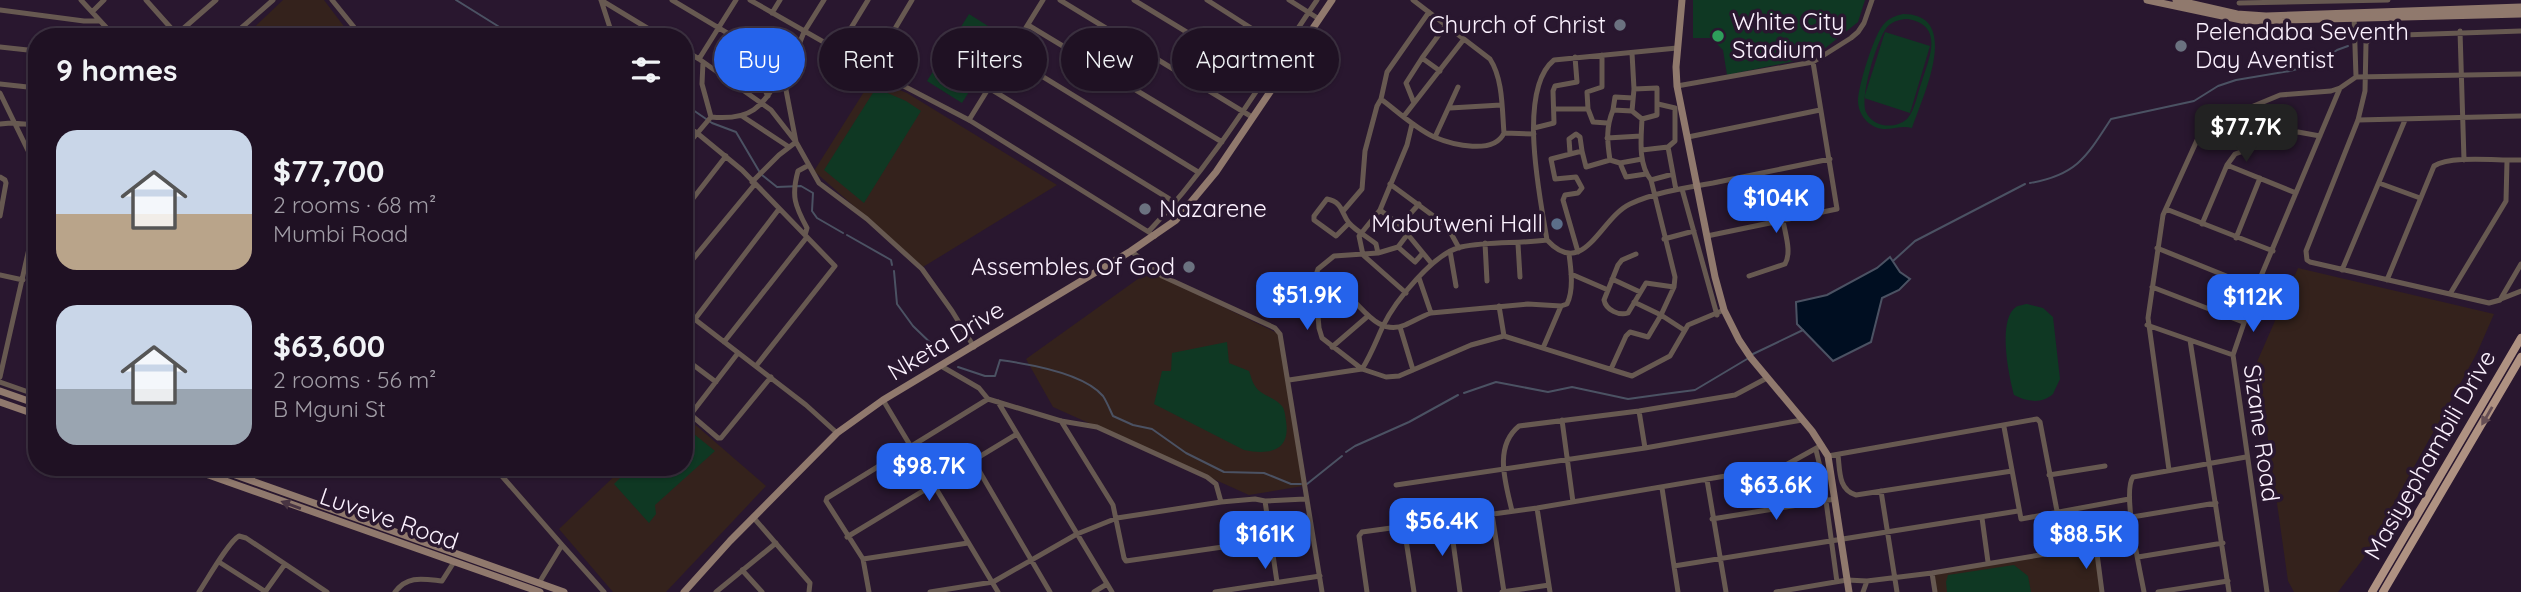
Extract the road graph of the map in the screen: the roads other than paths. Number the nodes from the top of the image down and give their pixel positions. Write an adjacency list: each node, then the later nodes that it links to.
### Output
1 (81, 0): 36 (street)
2 (104, 0): 36 (street)
3 (146, 0): 33 (street)
4 (159, 0): 33 (street)
5 (216, 0): 51 (street)
6 (273, 0): 52 (street)
7 (332, 0): 53 (street)
8 (601, 0): 54 (street); 55 (street)
9 (672, 0): 48 (street)
10 (736, 0): 48 (street)
11 (750, 0): 39 (street)
12 (780, 0): 39 (street)
13 (824, 0): 63 (street)
14 (867, 0): 57 (street)
15 (912, 0): 58 (street)
16 (1043, 0): 46 (street)
17 (1060, 0): 111 (street)
18 (1134, 0): 60 (street)
19 (1207, 0): 61 (street)
20 (1289, 0): 37 (street)
21 (1317, 0): 37 (street)
22 (1332, 0): 44 (street, Nketa Drive)
23 (1413, 0): 38 (street)
24 (1682, 0): 68 (street)
25 (1872, 0): 76 (street)
26 (2176, 0): 32 (street)
27 (2378, 0): 28 (street); 31 (street); 42 (street)
28 (2388, 0)
29 (2151, 1): 32 (street)
30 (2240, 1): 31 (street); 43 (street)
31 (2304, 1)
32 (2195, 5): 43 (street)
33 (152, 7): 50 (street)
34 (2521, 7): 42 (street)
35 (0, 10): 45 (street)
36 (92, 12): 45 (street)
37 (1308, 12): 44 (street); 62 (street)
38 (1429, 12): 47 (street); 101 (street)
39 (772, 13): 56 (street)
40 (2521, 14): 42 (street)
41 (2354, 16): 42 (street); 43 (street); 80 (street)
42 (2378, 16)
43 (2236, 17)
44 (1319, 19): 117 (street, Nketa Drive)
45 (100, 21): 49 (street)
46 (1028, 24): 59 (street); 139 (street)
47 (1447, 25): 66 (street); 74 (street)
48 (719, 27): 75 (street)
49 (107, 28)
50 (172, 28)
51 (186, 28)
52 (241, 28)
53 (355, 28)
54 (610, 28)
55 (647, 28)
56 (796, 28)
57 (851, 28)
58 (895, 28)
59 (1026, 28)
60 (1180, 28)
61 (1251, 28)
62 (1298, 28)
63 (805, 31)
64 (2521, 31): 65 (street)
65 (2460, 32): 79 (street); 81 (street)
66 (1464, 39): 77 (street); 105 (street)
67 (0, 47): 69 (street)
68 (1677, 48): 70 (street); 86 (street)
69 (28, 50)
70 (1632, 54): 71 (street); 89 (street)
71 (1602, 55): 73 (street); 97 (street)
72 (693, 56): 75 (street)
73 (1575, 57): 83 (street); 129 (street)
74 (1422, 58): 77 (street); 102 (street)
75 (701, 61): 103 (street); 116 (street)
76 (1813, 62): 86 (street); 110 (street)
77 (1440, 71): 102 (street)
78 (2521, 74): 79 (street)
79 (2461, 75): 81 (street); 118 (street)
80 (2356, 77): 81 (street); 88 (street)
81 (2366, 77): 121 (street)
82 (1047, 79): 156 (street)
83 (1577, 82): 97 (street); 107 (street)
84 (0, 84): 87 (street)
85 (1458, 86): 106 (street)
86 (1677, 86): 135 (street)
87 (28, 87)
88 (2340, 88): 133 (street, Sizane Road); 174 (street)
89 (1634, 89): 100 (street); 104 (street)
90 (765, 91): 99 (street)
91 (771, 91): 99 (street)
92 (786, 91): 138 (street)
93 (913, 91): 120 (street)
94 (987, 91): 120 (street)
95 (994, 91): 171 (street)
96 (1256, 91): 111 (street)
97 (1587, 92): 108 (street)
98 (0, 93): 124 (street)
99 (768, 96): 103 (street)
100 (1633, 98): 109 (street); 112 (street)
101 (1381, 99): 114 (street); 175 (street)
102 (1414, 103): 114 (street)
103 (763, 104): 113 (street); 138 (street)
104 (1658, 104): 119 (street); 141 (street)
105 (1501, 105): 106 (street); 130 (street)
106 (1450, 108): 134 (street)
107 (1554, 109): 108 (street); 129 (street)
108 (1588, 109): 123 (street)
109 (1613, 110): 112 (street); 123 (street)
110 (1821, 110): 135 (street); 149 (street)
111 (1243, 111): 117 (street); 139 (street)
112 (1632, 111): 119 (street)
113 (743, 116): 116 (street); 140 (street)
114 (1404, 116): 127 (street)
115 (2521, 116): 118 (street)
116 (710, 117): 131 (street)
117 (1252, 117): 184 (street, Nketa Drive)
118 (2463, 118): 122 (street); 150 (street)
119 (1642, 119): 132 (street)
120 (969, 120): 184 (street)
121 (2358, 120): 122 (street); 209 (street)
122 (2405, 120): 163 (street)
123 (1607, 122): 136 (street)
124 (13, 123): 125 (street); 126 (street); 142 (street)
125 (0, 124)
126 (28, 124)
127 (1412, 124): 134 (street); 164 (street)
128 (693, 130): 131 (street)
129 (1534, 131): 130 (street); 190 (street)
130 (1504, 132): 134 (street)
131 (698, 133): 137 (street); 146 (street)
132 (1641, 136): 136 (street); 143 (street)
133 (2320, 136): 155 (street); 167 (street, Sizane Road)
134 (1435, 137)
135 (1688, 137): 165 (street)
136 (1607, 138): 147 (street)
137 (693, 139)
138 (796, 142): 140 (street); 154 (street)
139 (1222, 142): 156 (street)
140 (789, 147): 162 (street)
141 (1668, 147): 143 (street); 158 (street)
142 (28, 150)
143 (1642, 150): 148 (street)
144 (1582, 151): 145 (street); 145 (street); 147 (street)
145 (1570, 153): 199 (street)
146 (726, 156): 162 (street); 169 (street)
147 (1610, 159): 153 (street)
148 (1642, 159): 153 (street); 157 (street)
149 (1830, 159): 165 (street); 178 (street)
150 (2464, 160): 152 (street); 170 (street)
151 (2521, 160): 152 (street)
152 (2507, 161): 227 (street)
153 (1620, 163): 157 (street)
154 (809, 165): 186 (street); 248 (street)
155 (2227, 165): 160 (street); 180 (street)
156 (1198, 172): 171 (street)
157 (1646, 174): 161 (street)
158 (1673, 174): 161 (street); 166 (street)
159 (0, 177): 177 (street)
160 (2260, 178): 167 (street); 188 (street)
161 (1651, 180): 168 (street)
162 (753, 183): 173 (street); 206 (street)
163 (2379, 183): 170 (street); 209 (street)
164 (1390, 184): 172 (street); 176 (street)
165 (1698, 186): 166 (street); 187 (street)
166 (1679, 189): 168 (street); 182 (street)
167 (2296, 193): 198 (street, Sizane Road)
168 (1655, 196): 189 (street); 199 (street)
169 (693, 198)
170 (2420, 198): 217 (street)
171 (1176, 203): 184 (street)
172 (1419, 204): 181 (street); 194 (street)
173 (779, 209): 186 (street); 238 (street)
174 (2166, 209): 180 (street); 195 (street)
175 (1344, 210): 179 (street); 179 (street)
176 (1380, 211): 181 (street); 183 (street)
177 (0, 216)
178 (1783, 220): 187 (street); 212 (street)
179 (1349, 223): 183 (street)
180 (2202, 224): 188 (street)
181 (1400, 225): 185 (street)
182 (1694, 231): 189 (street); 235 (street)
183 (1361, 232): 200 (street); 204 (street)
184 (1152, 234): 196 (street, Nketa Drive)
185 (1407, 235): 193 (street); 201 (street)
186 (806, 236): 247 (street); 255 (street)
187 (1707, 236): 233 (street)
188 (2236, 238): 198 (street)
189 (1664, 239): 220 (street)
190 (1547, 240): 192 (street); 202 (street)
191 (1485, 243): 192 (street); 194 (street); 218 (street)
192 (1518, 244): 213 (street)
193 (1398, 247): 200 (street); 201 (street)
194 (1459, 248): 197 (street)
195 (2157, 248): 221 (street); 222 (street)
196 (1131, 251): 248 (street, Nketa Drive); 263 (street)
197 (1450, 251): 207 (street); 219 (street)
198 (2273, 251): 222 (street, Sizane Road)
199 (1578, 252): 202 (street)
200 (1378, 253): 204 (street)
201 (1423, 253): 207 (street)
202 (1569, 254): 210 (street)
203 (1636, 254): 215 (street)
204 (1363, 255): 226 (street); 249 (street)
205 (28, 256): 216 (street)
206 (693, 259)
207 (1432, 264): 214 (street)
208 (2521, 264): 229 (street)
209 (2342, 270): 217 (street)
210 (1571, 274): 223 (street); 232 (street)
211 (0, 275): 216 (street)
212 (1749, 276)
213 (1520, 277)
214 (1419, 278): 226 (street); 234 (street)
215 (1612, 279): 223 (street); 225 (street)
216 (23, 280): 262 (street)
217 (2387, 280): 227 (street)
218 (1487, 281)
219 (1456, 286)
220 (1674, 287): 225 (street); 236 (street)
221 (2152, 287): 239 (street); 240 (street)
222 (2256, 288): 239 (street, Sizane Road)
223 (1608, 290): 230 (street)
224 (2521, 291): 229 (street)
225 (1640, 292): 230 (street)
226 (1406, 293): 241 (street)
227 (2450, 294): 229 (street)
228 (1352, 299): 237 (street)
229 (2500, 300)
230 (1634, 302): 236 (street)
231 (1499, 306): 232 (street); 234 (street); 244 (street)
232 (1561, 306): 250 (street)
233 (1724, 310): 235 (street); 261 (street)
234 (1431, 313): 242 (street)
235 (1717, 314): 243 (street)
236 (1661, 315): 243 (street); 258 (street)
237 (1368, 316): 241 (street); 249 (street)
238 (695, 319): 247 (street)
239 (2243, 322): 252 (street, Sizane Road)
240 (2147, 325): 246 (street); 293 (street)
241 (1383, 326): 242 (street); 257 (street)
242 (1400, 327): 259 (street)
243 (1684, 330): 258 (street)
244 (1504, 336): 250 (street); 259 (street)
245 (2521, 338): 397 (main road, Masiyephambili Drive)
246 (2190, 340): 252 (street); 290 (street)
247 (724, 342): 251 (street)
248 (974, 347): 256 (street, Nketa Drive)
249 (1332, 347): 257 (street)
250 (1544, 348): 258 (street)
251 (738, 352): 255 (street); 264 (street)
252 (2233, 355): 287 (street, Sizane Road)
253 (2521, 357): 398 (main road, Masiyephambili Drive, one-way to 398)
254 (693, 365): 264 (street)
255 (756, 366): 260 (street)
256 (941, 366): 267 (street); 268 (street, Nketa Drive)
257 (1362, 369): 259 (street); 263 (street)
258 (1611, 369)
259 (1413, 370)
260 (771, 377): 275 (street); 280 (street)
261 (1767, 378): 273 (street); 277 (street)
262 (0, 380): 266 (street)
263 (1289, 380): 304 (street)
264 (716, 382): 272 (street)
265 (0, 391): 269 (street)
266 (28, 392)
267 (988, 399): 271 (street); 282 (street)
268 (883, 400): 280 (street, Nketa Drive); 282 (street)
269 (28, 401)
270 (0, 402): 274 (street)
271 (998, 402): 278 (street); 281 (street)
272 (693, 411)
273 (1639, 411): 276 (street); 284 (street)
274 (28, 412)
275 (693, 416)
276 (1562, 420): 288 (street); 292 (street)
277 (1802, 420): 283 (street); 284 (street)
278 (1061, 421): 308 (street); 321 (street)
279 (2004, 427): 285 (street); 294 (street); 295 (street)
280 (837, 433): 318 (street, Nketa Drive)
281 (1017, 434): 289 (street); 326 (street)
282 (911, 446): 300 (street); 327 (street)
283 (1819, 447): 286 (street); 299 (street); 307 (street)
284 (1645, 448): 288 (street)
285 (1838, 455): 286 (street); 303 (street)
286 (1828, 456): 305 (street)
287 (2246, 457): 290 (street); 396 (street, Sizane Road)
288 (1568, 459): 292 (street); 310 (street)
289 (974, 462): 300 (street); 341 (street)
290 (2209, 463): 293 (street); 311 (street)
291 (2105, 466): 295 (street)
292 (1503, 468): 301 (street); 313 (street)
293 (2169, 470): 306 (street)
294 (2012, 471): 303 (street); 314 (street)
295 (2049, 475): 315 (street)
296 (211, 476): 343 (street, Luveve Road, one-way to 296)
297 (238, 476): 357 (street, Luveve Road)
298 (502, 476): 335 (street)
299 (1707, 480): 302 (street); 322 (street)
300 (934, 484): 327 (street); 333 (street)
301 (1396, 485)
302 (1662, 488): 310 (street); 346 (street)
303 (1881, 491): 325 (street)
304 (1305, 499): 309 (street); 349 (street)
305 (1835, 499): 307 (street); 328 (street)
306 (2129, 499): 315 (street); 320 (street)
307 (1826, 500): 322 (street); 331 (street)
308 (1221, 502): 309 (street); 321 (street)
309 (1265, 502): 330 (street)
310 (1573, 502): 312 (street)
311 (2216, 503): 320 (street); 334 (street)
312 (1537, 508): 313 (street); 359 (street)
313 (1512, 510): 316 (street)
314 (2018, 511): 317 (street); 319 (street)
315 (2057, 511): 317 (street)
316 (1492, 514): 323 (street); 383 (street)
317 (2049, 515): 337 (street)
318 (753, 517): 332 (street); 368 (street, Nketa Drive)
319 (1982, 517): 325 (street); 344 (street)
320 (2132, 517): 329 (street)
321 (1117, 518): 326 (street); 330 (street)
322 (1712, 519): 340 (street)
323 (1450, 520): 324 (street); 382 (street)
324 (1404, 527): 380 (street); 381 (street)
325 (1887, 532): 328 (street); 350 (street)
326 (1077, 534): 341 (street); 358 (street)
327 (847, 537): 339 (street)
328 (1842, 539): 331 (street); 351 (street)
329 (2135, 539): 336 (street); 338 (street)
330 (1270, 540): 355 (street)
331 (1832, 541): 340 (street); 356 (street)
332 (776, 542): 347 (street); 371 (street)
333 (968, 543): 339 (street); 354 (street)
334 (2222, 544): 338 (street); 353 (street)
335 (562, 545): 357 (street); 367 (street)
336 (2096, 546): 337 (street); 392 (street)
337 (2055, 551): 344 (street)
338 (2138, 557): 393 (street)
339 (863, 559): 372 (street)
340 (1719, 559): 346 (street); 386 (street)
341 (1031, 561): 354 (street); 375 (street)
342 (219, 562): 345 (street); 360 (street); 362 (street)
343 (454, 562): 364 (street); 365 (street, Luveve Road)
344 (1989, 562): 348 (street)
345 (285, 564): 362 (street); 363 (street)
346 (1674, 566): 385 (street)
347 (742, 570): 369 (street); 370 (street)
348 (1932, 573): 350 (street); 391 (street)
349 (1320, 576): 355 (street); 379 (street)
350 (1894, 577): 352 (street); 390 (street)
351 (1847, 580): 352 (street); 356 (street); 388 (street)
352 (1867, 581): 389 (street)
353 (2228, 581): 361 (street); 395 (street)
354 (993, 582): 373 (street); 374 (street)
355 (1277, 582): 378 (street)
356 (1837, 582): 387 (street)
357 (539, 583): 366 (street, Luveve Road)
358 (1107, 584): 376 (street); 377 (street)
359 (1549, 585): 383 (street); 384 (street)
360 (202, 591)
361 (2177, 591): 394 (street)
362 (265, 592)
363 (327, 592)
364 (395, 592)
365 (540, 592)
366 (564, 592)
367 (604, 592)
368 (684, 592)
369 (716, 592)
370 (762, 592)
371 (809, 592)
372 (869, 592)
373 (930, 592)
374 (998, 592)
375 (1050, 592)
376 (1094, 592)
377 (1112, 592)
378 (1215, 592)
379 (1322, 592)
380 (1367, 592)
381 (1414, 592)
382 (1460, 592)
383 (1504, 592)
384 (1550, 592)
385 (1678, 592)
386 (1726, 592)
387 (1776, 592)
388 (1849, 592)
389 (1863, 592)
390 (1897, 592)
391 (1935, 592)
392 (2102, 592)
393 (2144, 592)
394 (2158, 592)
395 (2230, 592)
396 (2267, 592)
397 (2372, 592)
398 (2383, 592)

